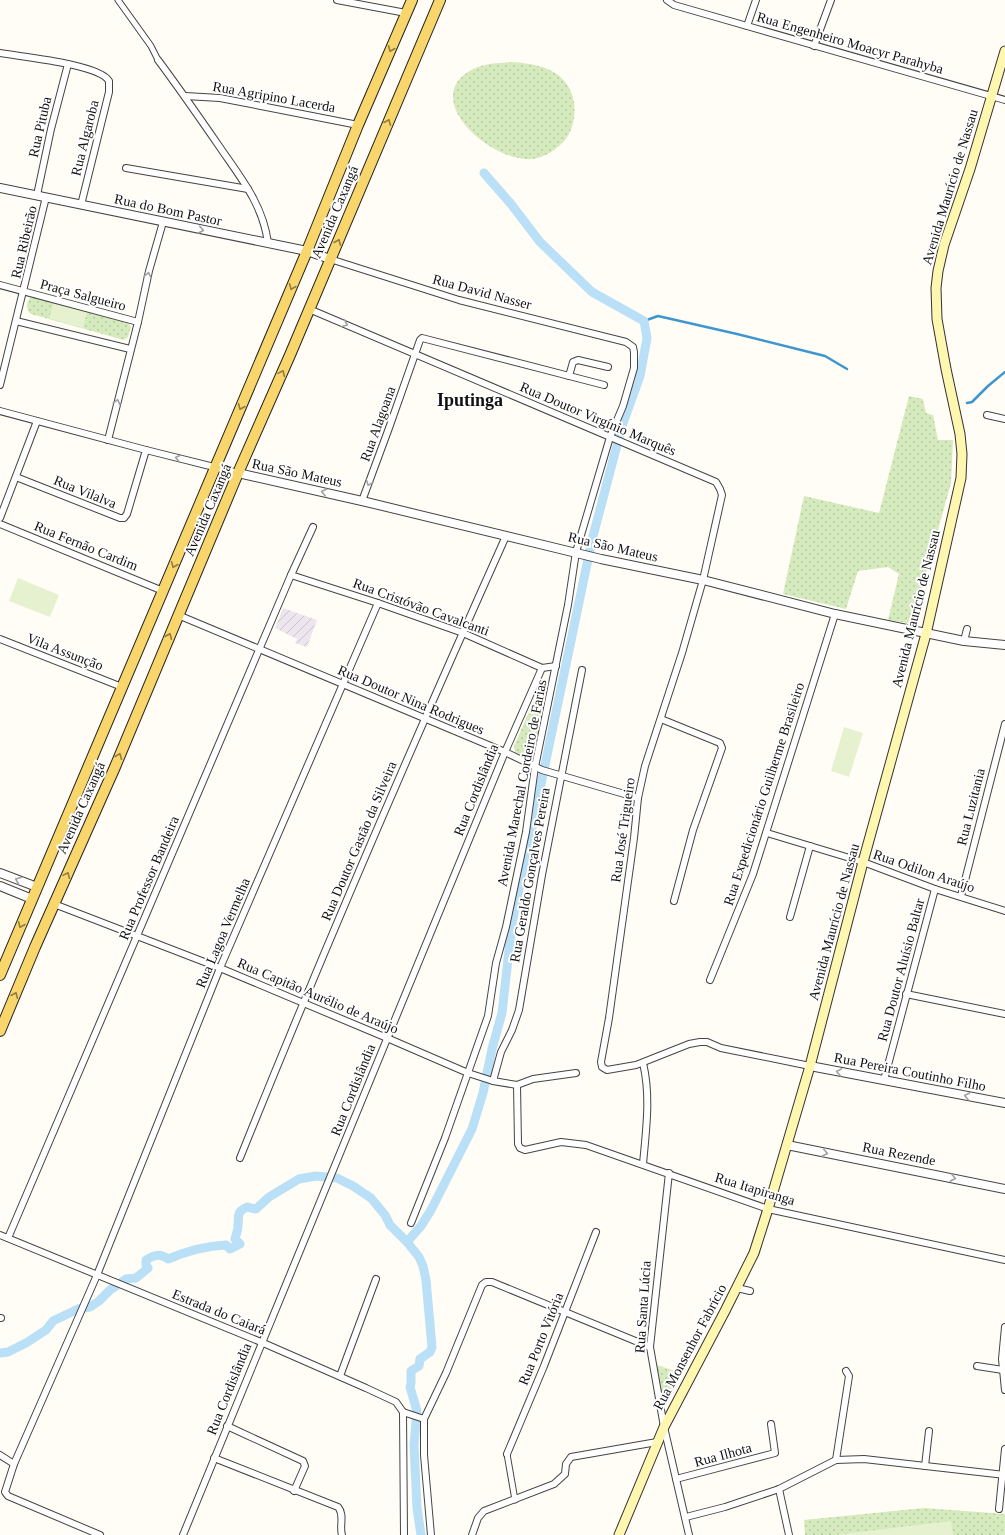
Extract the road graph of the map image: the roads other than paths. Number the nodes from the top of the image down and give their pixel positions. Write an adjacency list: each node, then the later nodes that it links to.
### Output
1 (118, 0): 13 (street)
2 (337, 0): 8 (street)
3 (412, 0): 8 (main road, Avenida Caxangá)
4 (440, 0): 28 (main road, Avenida Caxangá, one-way to 4)
5 (667, 0): 9 (street, Rua Engenheiro Moacyr Parahyba)
6 (756, 0): 9 (street)
7 (831, 0): 10 (street)
8 (406, 13): 18 (main road, Avenida Caxangá, one-way to 18)
9 (747, 26): 10 (street, Rua Engenheiro Moacyr Parahyba)
10 (814, 46): 16 (street, Rua Engenheiro Moacyr Parahyba)
11 (1005, 51): 16 (main road, Avenida Maurício de Nassau)
12 (0, 53): 14 (street)
13 (158, 60): 15 (street)
14 (68, 64): 22 (street, Rua Pituba); 24 (street, Rua Algaroba)
15 (185, 96): 18 (street, Rua Agripino Lacerda); 21 (street)
16 (992, 96): 17 (street, Rua Engenheiro Moacyr Parahyba); 66 (main road, Avenida Maurício de Nassau)
17 (1005, 100)
18 (358, 125): 27 (main road, Avenida Caxangá)
19 (126, 168): 21 (street)
20 (0, 188): 22 (street, Rua do Bom Pastor)
21 (248, 189): 26 (street)
22 (37, 196): 23 (street, Rua do Bom Pastor)
23 (46, 197): 24 (street, Rua do Bom Pastor); 30 (street, Rua Ribeirão)
24 (81, 205): 25 (street, Rua do Bom Pastor)
25 (163, 222): 26 (street, Rua do Bom Pastor, one-way to 26); 33 (street, one-way to 25)
26 (268, 243): 27 (street, Rua do Bom Pastor)
27 (307, 251): 28 (street, Rua do Bom Pastor); 48 (main road, Avenida Caxangá, one-way to 48)
28 (330, 259): 31 (main road, Avenida Caxangá); 34 (street, Rua David Nasser)
29 (0, 285): 30 (street, Praça Salgueiro)
30 (24, 292): 32 (street, Rua Ribeirão); 33 (street, Praça Salgueiro)
31 (309, 309): 36 (street, Rua Doutor Virgínio Marquês, one-way to 36); 49 (main road, Avenida Caxangá, one-way to 31)
32 (16, 321): 35 (street); 39 (street, Rua Ribeirão)
33 (138, 322): 35 (street)
34 (630, 343): 45 (street, Avenida Marechal Cordeiro de Farias)
35 (130, 349): 46 (street, one-way to 35)
36 (415, 355): 38 (street, Rua Alagoana); 45 (street, Rua Doutor Virgínio Marquês); 52 (street, Rua Alagoana, one-way to 52)
37 (608, 367): 38 (street)
38 (569, 376): 40 (street)
39 (0, 385)
40 (604, 385)
41 (0, 410): 44 (street, Rua São Mateus)
42 (987, 415): 43 (street)
43 (1005, 419)
44 (37, 421): 46 (street, Rua São Mateus); 50 (street)
45 (612, 438): 51 (street, Rua Doutor Virgínio Marquês); 57 (street, Avenida Marechal Cordeiro de Farias)
46 (108, 440): 47 (street, Rua São Mateus)
47 (146, 450): 48 (street, Rua São Mateus, one-way to 47); 50 (street, Rua Vilalva)
48 (215, 468): 49 (street, Rua São Mateus); 60 (main road, Avenida Caxangá, one-way to 60)
49 (238, 473): 52 (street, Rua São Mateus, one-way to 49); 63 (main road, Avenida Caxangá)
50 (16, 477): 53 (street)
51 (720, 489): 59 (street, Rua José Trigueiro)
52 (362, 501): 56 (street, Rua São Mateus)
53 (0, 518)
54 (0, 524): 60 (street, Rua Fernão Cardim)
55 (313, 527): 58 (street, Rua Professor Bandeira)
56 (506, 536): 57 (street, Rua São Mateus); 65 (street, Rua Doutor Gastão da Silveira)
57 (576, 552): 59 (street, Rua São Mateus); 71 (street, Avenida Marechal Cordeiro de Farias)
58 (291, 575): 61 (street, Rua Cristóvão Cavalcanti); 70 (street, Rua Professor Bandeira)
59 (703, 580): 62 (street, Rua São Mateus); 77 (street, Rua José Trigueiro)
60 (163, 591): 75 (main road, Avenida Caxangá)
61 (378, 603): 65 (street, Rua Cristóvão Cavalcanti); 74 (street, Rua Lagoa Vermelha)
62 (835, 614): 66 (street, Rua São Mateus); 83 (street, Rua Expedicionário Guilherme Brasileiro)
63 (178, 615): 70 (street, Rua Doutor Nina Rodrigues); 93 (main road, Avenida Caxangá, one-way to 63)
64 (967, 629): 68 (street)
65 (463, 633): 72 (street, Rua Cristóvão Cavalcanti); 76 (street, Rua Doutor Gastão da Silveira)
66 (926, 634): 68 (street, Rua São Mateus); 85 (main road, Avenida Maurício de Nassau)
67 (0, 639): 75 (street, Vila Assunção)
68 (964, 641): 69 (street, Rua São Mateus)
69 (1005, 645)
70 (259, 649): 74 (street, Rua Doutor Nina Rodrigues); 96 (street, Rua Professor Bandeira)
71 (556, 666): 72 (street); 80 (street, Avenida Marechal Cordeiro de Farias)
72 (542, 668): 79 (street, Rua Cordislândia)
73 (582, 670): 81 (street, Rua Geraldo Gonçalves Pereira)
74 (342, 684): 76 (street, Rua Doutor Nina Rodrigues); 97 (street, Rua Lagoa Vermelha)
75 (122, 687): 88 (main road, Avenida Caxangá)
76 (425, 718): 79 (street, Rua Doutor Nina Rodrigues); 101 (street, Rua Doutor Gastão da Silveira)
77 (661, 719): 82 (street, Rua José Trigueiro); 92 (street)
78 (1005, 724): 90 (street, Rua Luzitania)
79 (505, 752): 80 (street, Rua Doutor Nina Rodrigues); 104 (street, Rua Cordislândia)
80 (535, 767): 81 (street, Rua Doutor Nina Rodrigues); 108 (street, Avenida Marechal Cordeiro de Farias)
81 (558, 775): 82 (street, Rua Doutor Nina Rodrigues); 110 (street, Rua Geraldo Gonçalves Pereira)
82 (638, 798): 105 (street, Rua José Trigueiro)
83 (767, 833): 84 (street, Rua Odilon Araújo); 99 (street, Rua Expedicionário Guilherme Brasileiro)
84 (810, 846): 85 (street, Rua Odilon Araújo); 95 (street)
85 (864, 862): 89 (street, Rua Odilon Araújo); 106 (main road, Avenida Maurício de Nassau)
86 (0, 872): 88 (street, one-way to 86)
87 (0, 886): 91 (street)
88 (36, 888): 91 (main road, Avenida Caxangá)
89 (935, 889): 90 (street, Rua Odilon Araújo); 100 (street, Rua Doutor Aluísio Baltar)
90 (961, 896): 94 (street, Rua Odilon Araújo)
91 (32, 899): 98 (main road, Avenida Caxangá, one-way to 98)
92 (674, 901)
93 (54, 904): 96 (street, Rua Capitão Aurélio de Araújo); 103 (main road, Avenida Caxangá, one-way to 93)
94 (1005, 911)
95 (790, 917)
96 (137, 937): 97 (street, Rua Capitão Aurélio de Araújo); 123 (street, Rua Professor Bandeira)
97 (220, 968): 101 (street, Rua Capitão Aurélio de Araújo); 125 (street, Rua Lagoa Vermelha)
98 (0, 975)
99 (710, 980)
100 (906, 994): 102 (street); 109 (street, Rua Doutor Aluísio Baltar)
101 (303, 1002): 104 (street, Rua Capitão Aurélio de Araújo); 114 (street, Rua Doutor Gastão da Silveira)
102 (1005, 1014)
103 (0, 1030)
104 (387, 1038): 108 (street, Rua Capitão Aurélio de Araújo); 131 (street, Rua Cordislândia)
105 (643, 1063): 106 (street); 115 (street)
106 (810, 1066): 109 (street, Rua Pereira Coutinho Filho, one-way to 106); 113 (main road, Avenida Maurício de Nassau)
107 (576, 1073): 111 (street, Rua Capitão Aurélio de Araújo)
108 (471, 1074): 110 (street, Rua Capitão Aurélio de Araújo); 120 (street, Avenida Marechal Cordeiro de Farias)
109 (884, 1080): 112 (street, Rua Pereira Coutinho Filho, one-way to 109)
110 (492, 1081): 111 (street, Rua Capitão Aurélio de Araújo)
111 (517, 1085): 115 (street, Rua Itapiranga)
112 (1005, 1103)
113 (787, 1145): 116 (main road, Avenida Maurício de Nassau); 118 (street, Rua Rezende, one-way to 118)
114 (240, 1158)
115 (643, 1164): 117 (street, Rua Itapiranga)
116 (780, 1170): 119 (main road, Rua Monsenhor Fabrício)
117 (669, 1173): 119 (street, Rua Itapiranga); 132 (street, Rua Santa Lúcia)
118 (1005, 1189)
119 (768, 1209): 124 (street, Rua Itapiranga); 127 (main road, Rua Monsenhor Fabrício)
120 (411, 1223)
121 (596, 1232): 129 (street, Rua Porto Vitória)
122 (0, 1234): 123 (street, Estrada do Caiará)
123 (8, 1238): 125 (street, Estrada do Caiará)
124 (1005, 1260)
125 (97, 1275): 131 (street, Estrada do Caiará); 150 (street, Rua Lagoa Vermelha)
126 (376, 1279): 136 (street)
127 (737, 1288): 128 (street); 142 (main road, Rua Monsenhor Fabrício)
128 (750, 1291)
129 (564, 1312): 132 (street); 139 (street); 146 (street, Rua Porto Vitória)
130 (1005, 1327): 134 (street)
131 (261, 1342): 136 (street, Estrada do Caiará); 141 (street, Rua Cordislândia)
132 (650, 1347): 142 (street, Rua Santa Lúcia)
133 (977, 1366): 134 (street)
134 (1003, 1370): 137 (street)
135 (846, 1371): 149 (street)
136 (340, 1376): 138 (street, Estrada do Caiará)
137 (1005, 1390)
138 (405, 1413): 139 (street, Estrada do Caiará); 164 (street)
139 (423, 1418): 165 (street)
140 (771, 1424): 153 (street, Rua Ilhota)
141 (227, 1426): 148 (street, Rua Cordislândia); 155 (street)
142 (664, 1427): 144 (main road, Rua Monsenhor Fabrício); 153 (street, Rua Santa Lúcia)
143 (929, 1431): 151 (street)
144 (657, 1442): 156 (street); 167 (main road, Rua Monsenhor Fabrício)
145 (1005, 1449): 152 (street)
146 (507, 1454): 156 (street)
147 (0, 1455): 150 (street)
148 (214, 1458): 155 (street); 162 (street, Rua Cordislândia)
149 (836, 1460): 151 (street); 154 (street)
150 (14, 1464): 159 (street)
151 (925, 1466): 152 (street)
152 (1004, 1475): 157 (street)
153 (676, 1480): 158 (street, Rua Santa Lúcia)
154 (778, 1489): 158 (street); 169 (street)
155 (294, 1491): 163 (street)
156 (514, 1500): 166 (street)
157 (999, 1509)
158 (686, 1517): 168 (street, Rua Santa Lúcia)
159 (82, 1528): 160 (street); 161 (street)
160 (79, 1535)
161 (100, 1535)
162 (183, 1535)
163 (342, 1535)
164 (404, 1535)
165 (431, 1535)
166 (472, 1535)
167 (619, 1535)
168 (689, 1535)
169 (789, 1535)

